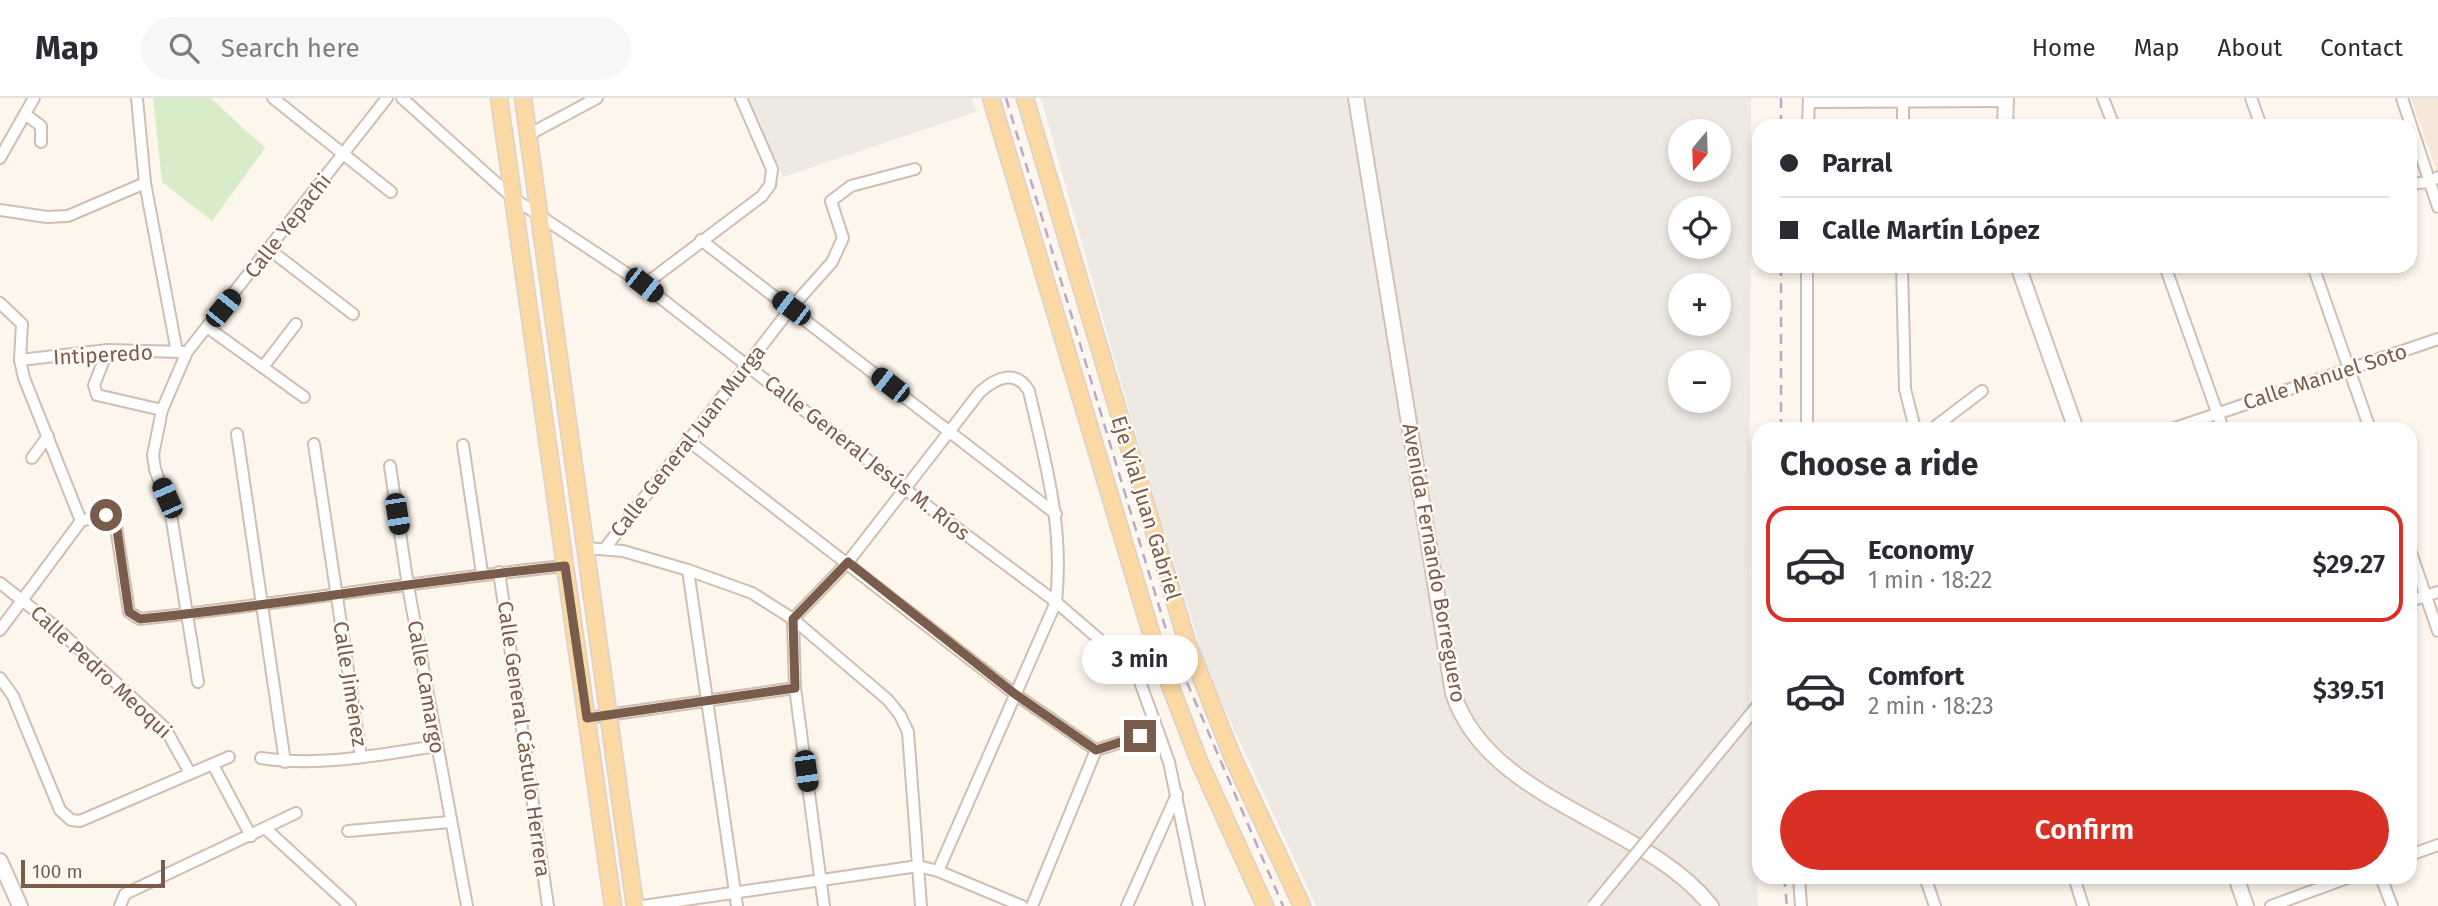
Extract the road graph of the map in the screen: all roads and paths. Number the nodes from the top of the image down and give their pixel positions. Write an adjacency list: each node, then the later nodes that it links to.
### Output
1 (34, 98): 19 (street)
2 (137, 98): 34 (street)
3 (273, 98): 30 (street)
4 (387, 98): 30 (street, Calle Yepachi)
5 (402, 98): 36 (street, Calle General Jesús M. Ríos)
6 (499, 98): 36 (main road)
7 (523, 98): 26 (main road)
8 (597, 98): 26 (street)
9 (741, 98): 40 (street)
10 (991, 98): 154 (main road, Eje Vial Juan Gabriel)
11 (1025, 98): 155 (main road, Eje Vial Juan Gabriel)
12 (1356, 98): 157 (main road, Avenida Fernando Borreguero)
13 (2103, 98): 23 (street)
14 (2251, 98): 24 (street)
15 (2402, 98): 25 (street)
16 (1809, 100): 17 (street); 20 (street)
17 (1903, 100): 18 (street); 21 (street)
18 (2006, 100): 22 (main road)
19 (25, 114): 28 (street); 29 (street)
20 (1808, 119)
21 (1903, 119)
22 (2005, 119)
23 (2110, 119)
24 (2258, 119)
25 (2410, 119)
26 (528, 135): 39 (main road)
27 (2417, 136): 33 (street)
28 (41, 142)
29 (3, 146): 31 (street)
30 (343, 155): 35 (street); 41 (street, Calle Yepachi)
31 (0, 158)
32 (915, 169): 49 (street, Calle General Juan Murga)
33 (2434, 179): 37 (street)
34 (145, 183): 38 (street); 55 (street)
35 (391, 192)
36 (513, 198): 39 (street, Calle General Jesús M. Ríos); 85 (main road)
37 (2438, 207)
38 (0, 210)
39 (540, 218): 47 (street, Calle General Jesús M. Ríos); 83 (main road)
40 (701, 240): 47 (street); 49 (street)
41 (270, 250): 50 (street); 52 (street, Calle Yepachi)
42 (1807, 273): 64 (street)
43 (1902, 273): 65 (street)
44 (2020, 273): 67 (main road)
45 (2167, 273): 63 (street)
46 (2316, 273): 59 (street)
47 (644, 285): 57 (street, Calle General Jesús M. Ríos)
48 (0, 303): 56 (street)
49 (791, 308): 57 (street, Calle General Juan Murga); 71 (street)
50 (353, 314)
51 (296, 324): 58 (street)
52 (207, 327): 55 (street, Calle Yepachi); 58 (street)
53 (2438, 340): 59 (street, Calle Manuel Soto)
54 (108, 350): 55 (street, Intiperedo); 56 (street, Intiperedo); 62 (street)
55 (182, 352): 62 (street, Calle Yepachi)
56 (20, 360): 73 (street)
57 (747, 365): 74 (street, Calle General Juan Murga); 79 (street, Calle General Jesús M. Ríos)
58 (263, 367): 61 (street)
59 (2350, 368): 63 (street, Calle Manuel Soto); 70 (street)
60 (1982, 391): 66 (street)
61 (304, 397)
62 (162, 410): 99 (street, Calle Yepachi)
63 (2217, 412): 68 (street, Calle Manuel Soto); 69 (street)
64 (1807, 422)
65 (1913, 422)
66 (1941, 422)
67 (2074, 422)
68 (2191, 422)
69 (2221, 422)
70 (2368, 422)
71 (949, 431): 79 (street); 80 (street); 80 (street)
72 (237, 434): 98 (street)
73 (48, 436): 77 (street); 81 (street)
74 (690, 442): 82 (street, Calle General Juan Murga); 84 (street)
75 (314, 444): 93 (street, Calle Jiménez)
76 (463, 445): 89 (street)
77 (33, 458)
78 (390, 466): 91 (street, Calle Camargo)
79 (906, 490): 84 (street); 97 (street, Calle General Jesús M. Ríos)
80 (1056, 514): 97 (street)
81 (81, 522): 95 (street); 99 (street)
82 (606, 547): 83 (street); 86 (street)
83 (586, 548): 109 (main road)
84 (848, 562): 100 (street); 106 (street)
85 (565, 566): 88 (street); 110 (main road)
86 (688, 569): 100 (street); 107 (street)
87 (2417, 571): 94 (street)
88 (499, 572): 89 (street); 143 (street, Calle General Cástulo Herrera)
89 (482, 573): 91 (street)
90 (0, 583): 95 (street, Calle Pedro Meoqui)
91 (408, 586): 93 (street); 112 (street, Calle Camargo)
92 (2438, 592): 94 (street)
93 (335, 594): 98 (street); 115 (street, Calle Jiménez)
94 (2425, 596): 96 (street); 102 (street)
95 (23, 598): 101 (street); 119 (street, Calle Pedro Meoqui)
96 (2417, 599)
97 (1056, 602): 106 (street); 111 (street, Calle General Jesús M. Ríos)
98 (262, 604): 99 (street); 117 (street)
99 (187, 614): 104 (street, Calle Yepachi)
100 (793, 619): 105 (street); 129 (street)
101 (0, 630)
102 (2438, 631)
103 (0, 678): 119 (street)
104 (198, 682)
105 (795, 688): 107 (street); 131 (street)
106 (1015, 694): 113 (street); 130 (street)
107 (708, 699): 109 (street); 138 (street)
108 (1752, 713): 156 (street, bridge)
109 (609, 715): 110 (street); 145 (main road)
110 (587, 718): 144 (main road)
111 (1158, 731): 113 (street); 120 (street, Calle General Jesús M. Ríos)
112 (436, 746): 115 (street); 122 (street, Calle Camargo)
113 (1096, 750): 151 (street)
114 (229, 757): 118 (street)
115 (362, 757): 117 (street)
116 (261, 758): 117 (street)
117 (285, 762)
118 (213, 765): 119 (street); 125 (street)
119 (190, 773)
120 (1177, 794): 152 (street); 153 (street, Calle General Jesús M. Ríos)
121 (296, 813): 123 (street)
122 (450, 822): 124 (street); 142 (street, Calle Camargo)
123 (267, 829): 125 (street); 141 (street)
124 (348, 831)
125 (251, 836): 139 (street)
126 (2438, 845): 127 (street)
127 (2417, 852)
128 (0, 861): 140 (main road)
129 (918, 866): 130 (street); 131 (street); 149 (street)
130 (939, 871): 150 (street)
131 (820, 881): 138 (street); 148 (street)
132 (1799, 884): 158 (street)
133 (1927, 884): 159 (street)
134 (2076, 884): 160 (street)
135 (2238, 884): 161 (main road)
136 (2331, 884): 162 (street)
137 (2384, 884): 163 (street)
138 (735, 892): 146 (street); 147 (street)
139 (120, 902)
140 (20, 906)
141 (350, 906)
142 (467, 906)
143 (548, 906)
144 (613, 906)
145 (635, 906)
146 (643, 906)
147 (737, 906)
148 (824, 906)
149 (921, 906)
150 (1022, 906)
151 (1031, 906)
152 (1126, 906)
153 (1199, 906)
154 (1265, 906)
155 (1302, 906)
156 (1593, 906)
157 (1711, 906)
158 (1801, 906)
159 (1935, 906)
160 (2083, 906)
161 (2246, 906)
162 (2271, 906)
163 (2392, 906)

